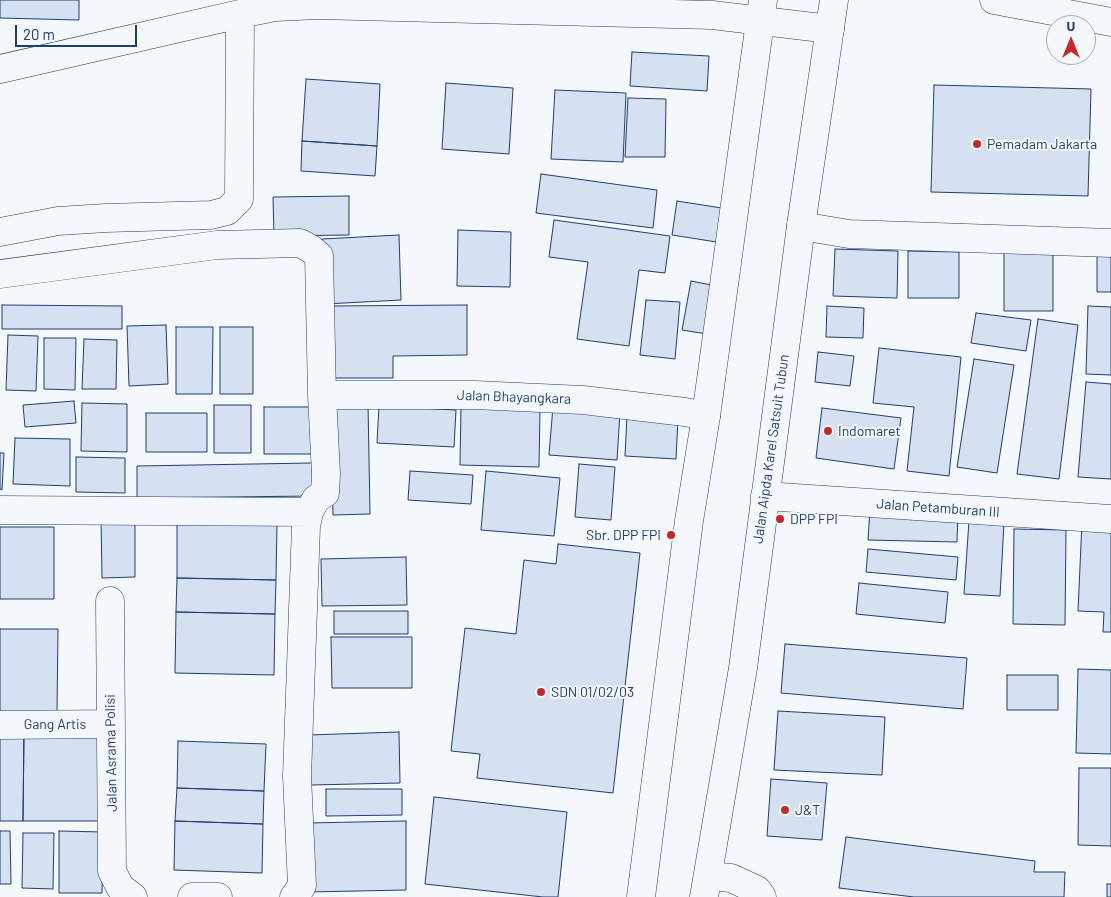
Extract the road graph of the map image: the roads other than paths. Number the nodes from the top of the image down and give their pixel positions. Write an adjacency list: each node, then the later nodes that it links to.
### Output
1 (834, 0): 7 (street, Jalan Aipda Karel Satsuit Tubun)
2 (994, 0): 6 (street)
3 (273, 4): 4 (street); 5 (street)
4 (761, 10): 7 (street); 14 (street)
5 (240, 14): 8 (street); 10 (street)
6 (1111, 22)
7 (830, 29): 9 (street, Jalan Aipda Karel Satsuit Tubun)
8 (0, 69)
9 (801, 226): 11 (street); 15 (street, Jalan Aipda Karel Satsuit Tubun)
10 (0, 232)
11 (1111, 243)
12 (0, 274): 13 (street)
13 (322, 395): 14 (street, Jalan Bhayangkara); 17 (street)
14 (706, 416): 28 (street)
15 (765, 496): 18 (street, Jalan Petamburan III); 22 (street, Jalan Aipda Karel Satsuit Tubun)
16 (0, 510): 17 (street)
17 (309, 512): 27 (street)
18 (1111, 519)
19 (110, 602): 21 (street, Jalan Asrama Polisi)
20 (0, 724): 21 (street, Gang Artis)
21 (110, 724): 23 (street, Jalan Asrama Polisi)
22 (706, 886): 29 (street)
23 (133, 897)
24 (192, 897): 25 (street)
25 (218, 897): 26 (street)
26 (225, 897)
27 (294, 897)
28 (641, 897)
29 (762, 897)

